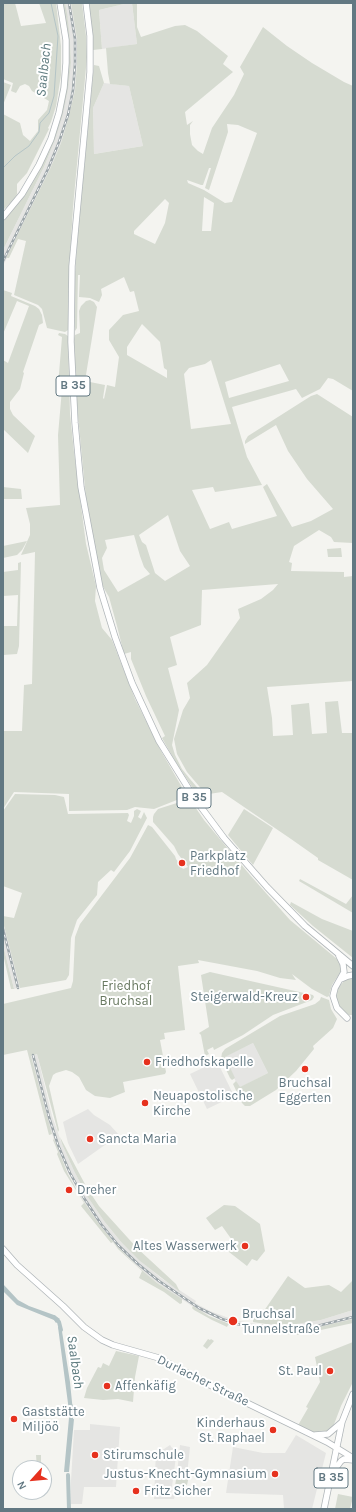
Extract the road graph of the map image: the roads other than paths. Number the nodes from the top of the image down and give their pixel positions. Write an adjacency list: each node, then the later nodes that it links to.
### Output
1 (60, 3): 3 (main road)
2 (86, 3): 4 (main road, B 35)
3 (3, 217)
4 (338, 954): 5 (main road, B 35); 7 (main road)
5 (353, 966)
6 (353, 975): 7 (main road)
7 (341, 979): 8 (main road)
8 (347, 1018)
9 (3, 1249): 12 (main road, Durlacher Straße)
10 (353, 1394): 11 (main road, B 35)
11 (342, 1422): 12 (main road); 13 (main road, B 35)
12 (310, 1435): 13 (main road, Durlacher Straße)
13 (336, 1447): 14 (main road, Durlacher Straße); 15 (main road, B 35)
14 (353, 1459): 15 (main road)
15 (332, 1476): 16 (main road, B 35)
16 (324, 1509)

